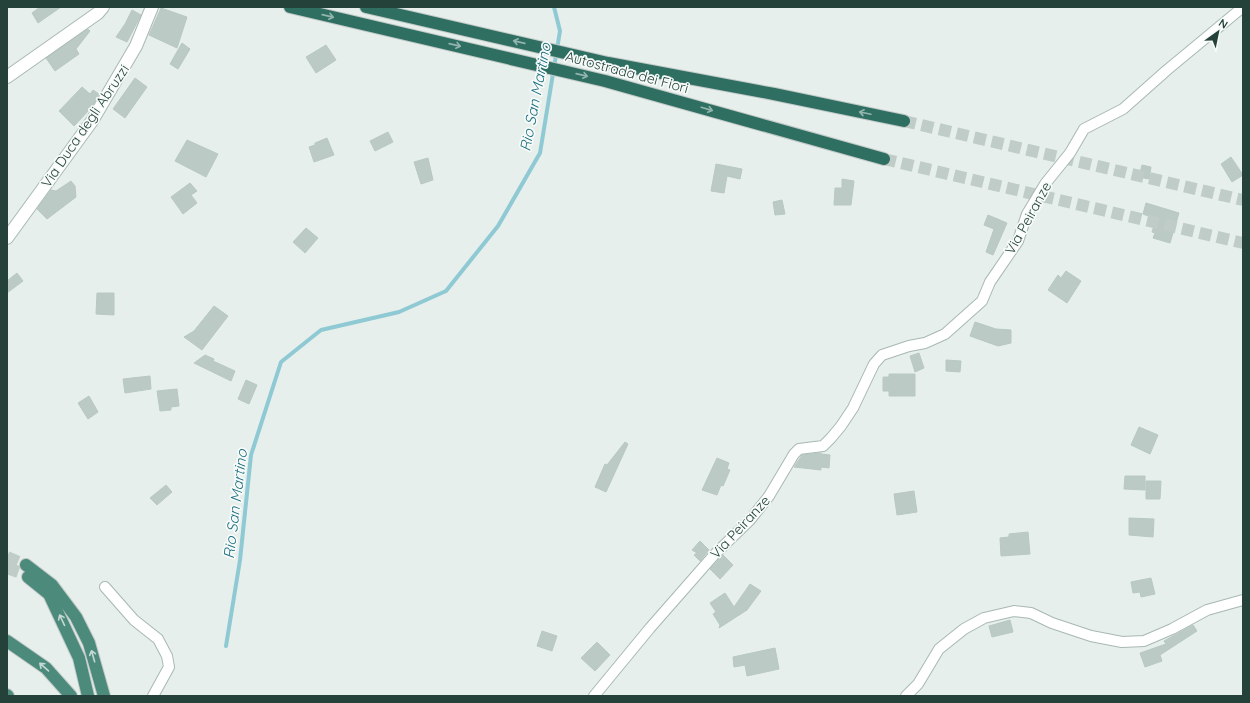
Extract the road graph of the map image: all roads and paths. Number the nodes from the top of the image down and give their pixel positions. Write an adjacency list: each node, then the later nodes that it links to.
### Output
1 (103, 7): 6 (street)
2 (152, 7): 9 (street, Via Duca degli Abruzzi)
3 (290, 7): 8 (highway, Autostrada dei Fiori, one-way to 8)
4 (366, 7): 7 (highway, Autostrada dei Fiori, one-way to 4)
5 (1243, 7): 17 (street, Via Peiranze)
6 (7, 77)
7 (904, 120)
8 (884, 159)
9 (7, 238)
10 (105, 587): 16 (street)
11 (1243, 600): 18 (street)
12 (7, 641): 14 (highway, one-way to 12)
13 (103, 695): 15 (highway)
14 (71, 696)
15 (88, 696)
16 (153, 696)
17 (594, 696)
18 (906, 696)

